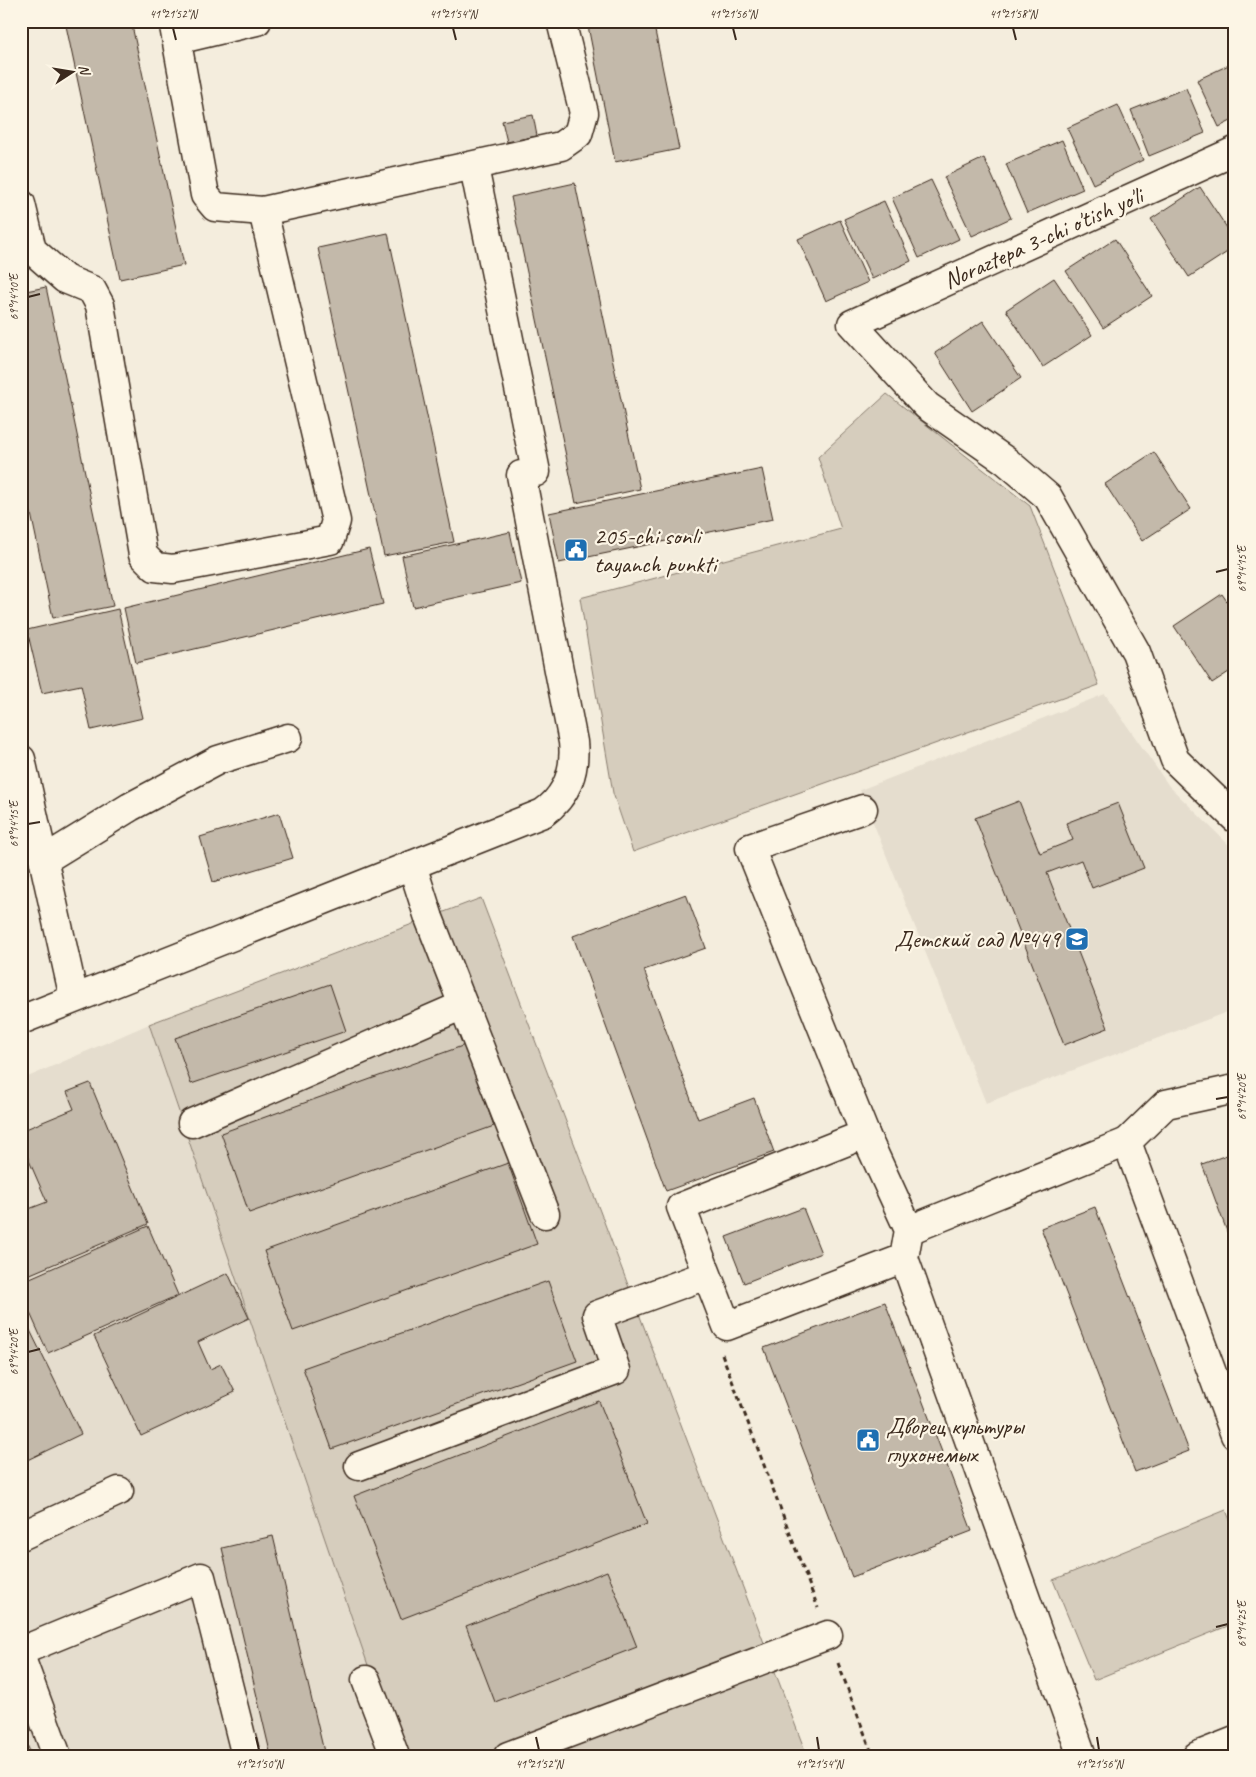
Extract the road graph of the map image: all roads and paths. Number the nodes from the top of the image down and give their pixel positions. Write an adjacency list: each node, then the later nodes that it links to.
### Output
1 (257, 21): 3 (street)
2 (561, 21): 5 (street)
3 (175, 30): 7 (street)
4 (1235, 151): 11 (street, Noraztepa 3-chi o'tish yo'li)
5 (474, 167): 7 (street); 13 (street)
6 (21, 204): 7 (street)
7 (263, 211)
8 (288, 738): 12 (street)
9 (21, 759): 12 (street)
10 (863, 809): 19 (street)
11 (1235, 818)
12 (44, 860): 14 (street)
13 (412, 865): 14 (street); 15 (street)
14 (74, 998): 16 (street)
15 (463, 1005): 18 (street); 21 (street)
16 (21, 1020)
17 (1235, 1089): 20 (street)
18 (192, 1123)
19 (865, 1134): 22 (street); 24 (street)
20 (1127, 1142): 22 (street); 26 (street)
21 (545, 1214)
22 (910, 1230): 23 (street)
23 (904, 1258): 24 (street); 41 (street)
24 (706, 1275): 27 (street)
25 (722, 1352): 30 (path)
26 (1235, 1435)
27 (359, 1466)
28 (119, 1491): 29 (street)
29 (21, 1536)
30 (828, 1635): 35 (street); 40 (path)
31 (21, 1651): 37 (street)
32 (21, 1658): 36 (street)
33 (366, 1680): 38 (street)
34 (1235, 1741): 42 (street)
35 (535, 1751): 39 (street)
36 (58, 1756)
37 (246, 1756)
38 (395, 1756)
39 (508, 1756)
40 (873, 1756)
41 (1082, 1756)
42 (1196, 1756)

